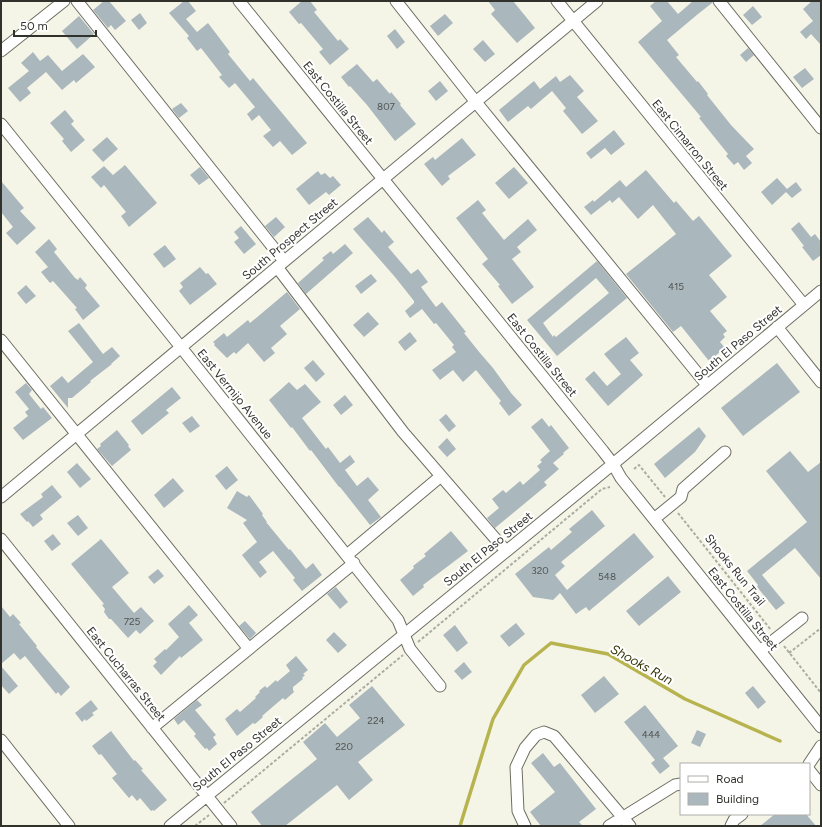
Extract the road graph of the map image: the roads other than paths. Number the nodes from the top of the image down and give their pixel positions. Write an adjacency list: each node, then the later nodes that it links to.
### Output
1 (64, 1): 9 (street)
2 (76, 1): 14 (street)
3 (239, 1): 13 (street, East Costilla Street)
4 (396, 1): 10 (street)
5 (557, 1): 8 (street, East Cimarron Street)
6 (596, 1): 8 (street, South Prospect Street)
7 (719, 1): 12 (street)
8 (573, 21): 10 (street, South Prospect Street); 16 (street, East Cimarron Street)
9 (1, 51)
10 (475, 101): 13 (street, South Prospect Street); 21 (street)
11 (1, 124): 19 (street, East Vermijo Avenue)
12 (821, 128)
13 (382, 179): 14 (street, South Prospect Street); 24 (street, East Costilla Street)
14 (280, 264): 19 (street, South Prospect Street); 25 (street)
15 (821, 291): 16 (street, South El Paso Street)
16 (804, 305): 17 (street, South El Paso Street)
17 (777, 327): 20 (street); 21 (street, South El Paso Street)
18 (1, 340): 22 (street)
19 (180, 346): 22 (street, South Prospect Street); 30 (street, East Vermijo Avenue)
20 (821, 382)
21 (707, 385): 24 (street, South El Paso Street)
22 (76, 433): 26 (street, South Prospect Street); 33 (street)
23 (725, 452): 27 (street)
24 (612, 464): 27 (street, East Costilla Street); 29 (street, South El Paso Street)
25 (441, 476): 29 (street); 30 (street)
26 (1, 497)
27 (654, 519): 34 (street, East Costilla Street)
28 (1, 539): 37 (street, East Cucharras Street)
29 (506, 551): 32 (street, South El Paso Street)
30 (350, 559): 32 (street, East Vermijo Avenue); 33 (street)
31 (802, 618): 34 (street)
32 (404, 635): 35 (street, East Vermijo Avenue); 44 (street, South El Paso Street)
33 (249, 649): 37 (street)
34 (760, 650): 36 (street, East Costilla Street)
35 (440, 686)
36 (821, 727)
37 (152, 728): 44 (street, East Cucharras Street)
38 (1, 740): 47 (street)
39 (821, 746): 40 (street)
40 (810, 763)
41 (810, 771): 43 (street)
42 (680, 784): 46 (street)
43 (821, 785)
44 (207, 796): 48 (street, South El Paso Street); 49 (street, East Cucharras Street)
45 (741, 815): 52 (street)
46 (626, 822): 50 (street); 51 (street)
47 (69, 826)
48 (170, 826)
49 (231, 826)
50 (526, 826)
51 (609, 826)
52 (731, 826)

